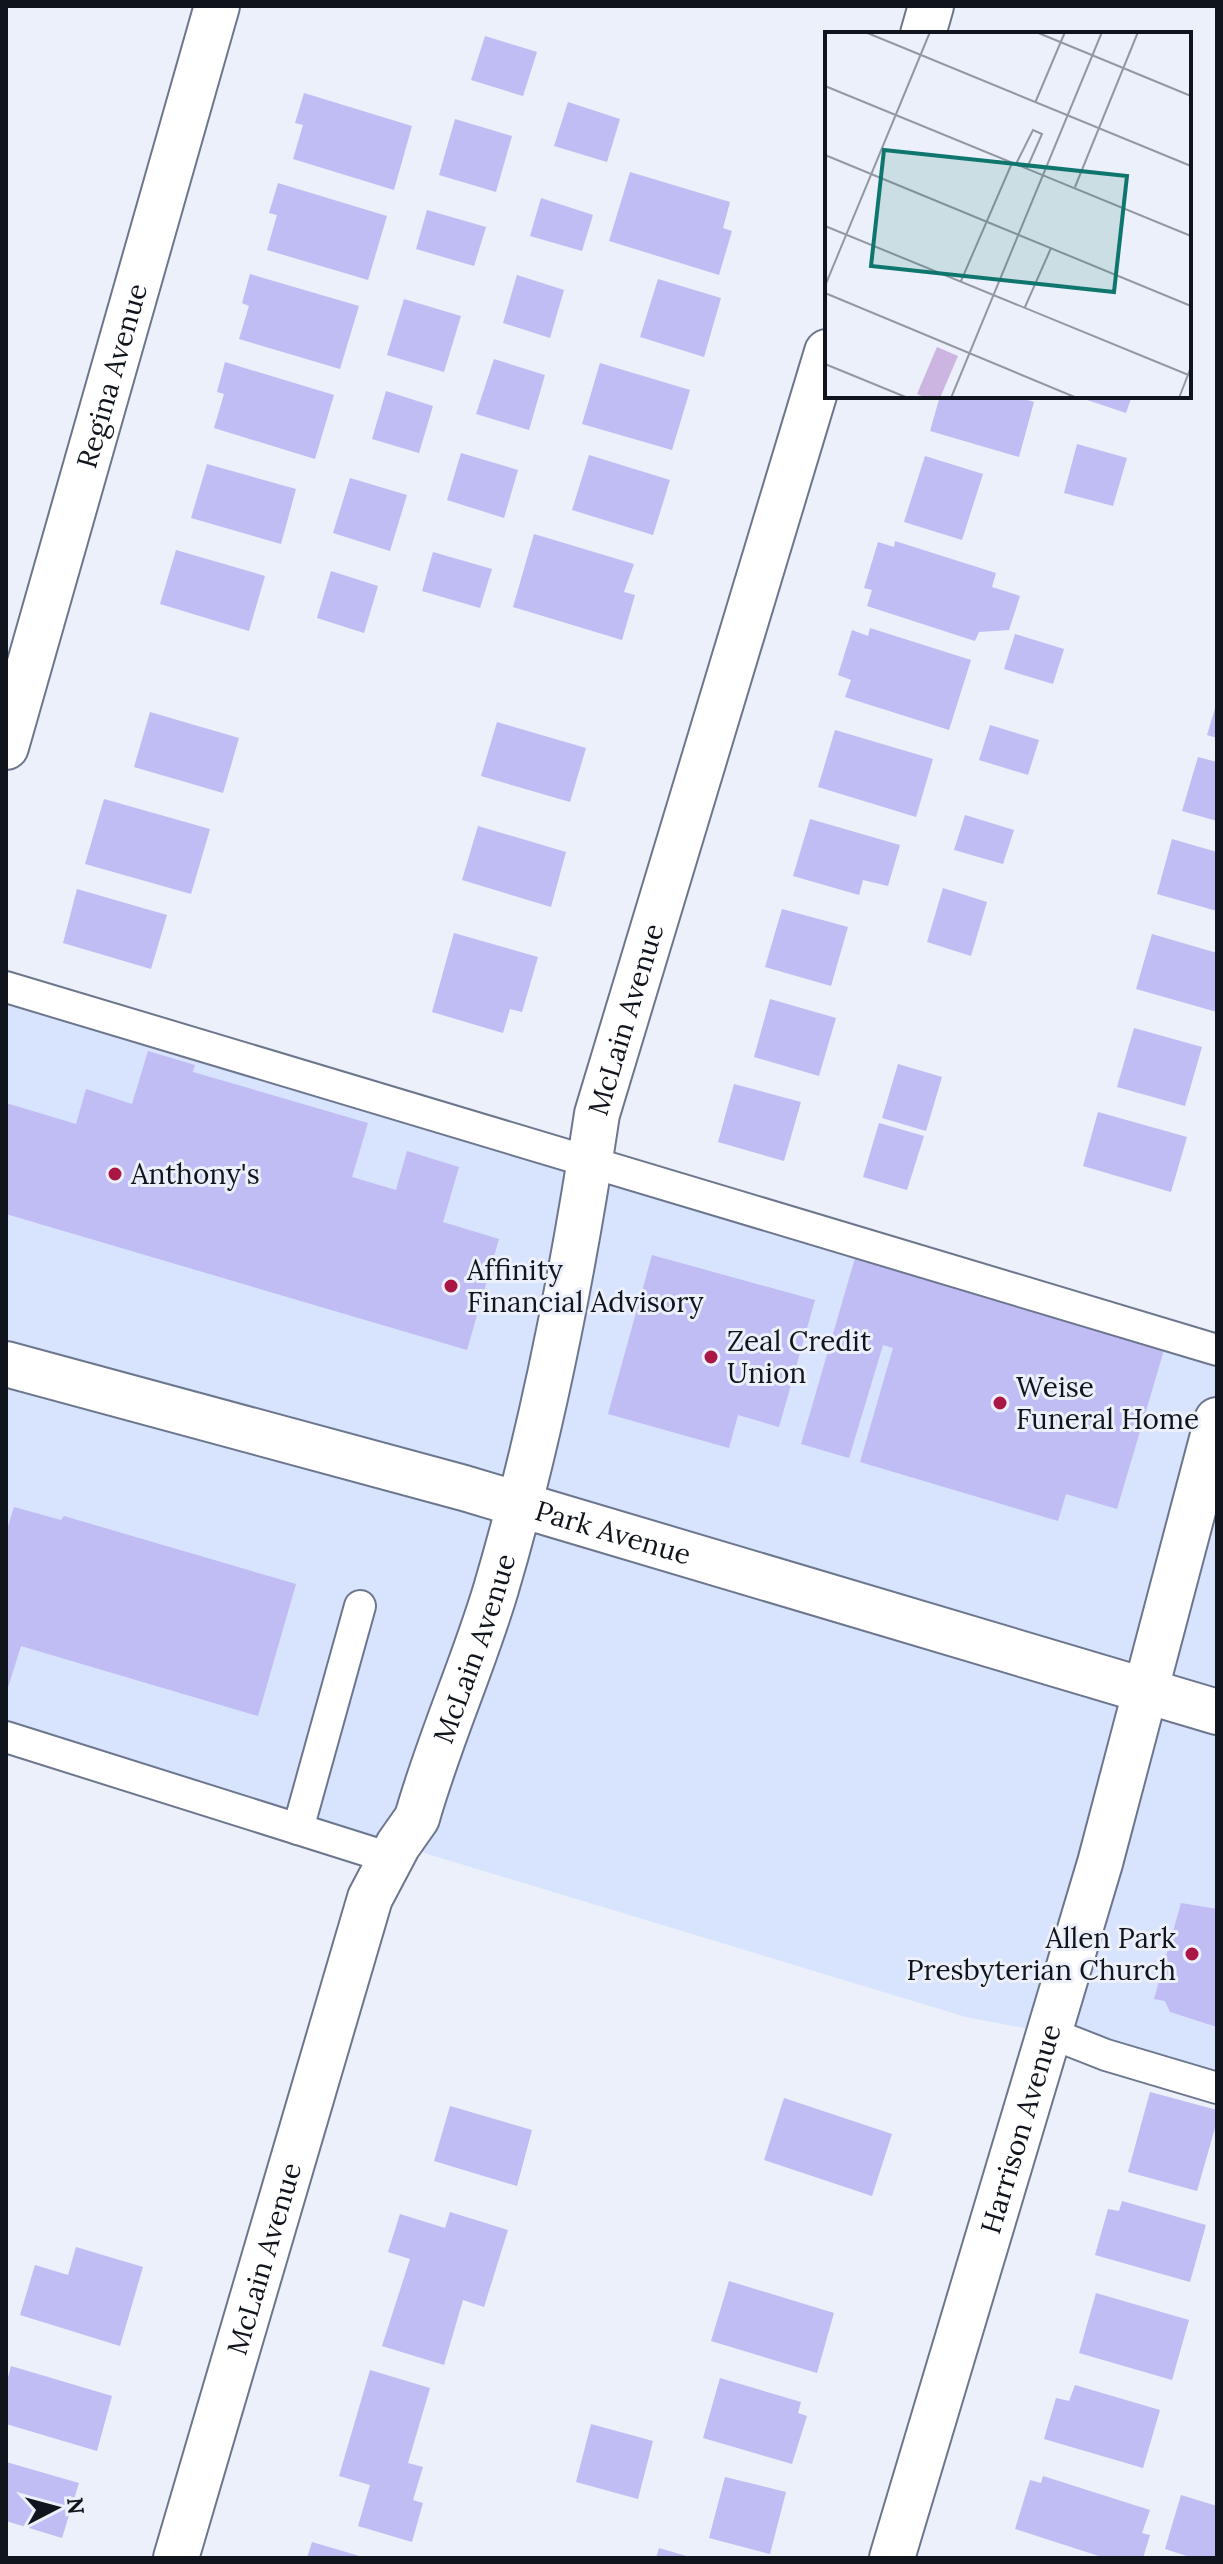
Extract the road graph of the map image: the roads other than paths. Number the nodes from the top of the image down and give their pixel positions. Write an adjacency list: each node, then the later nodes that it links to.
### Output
1 (217, 6): 5 (street, Regina Avenue)
2 (931, 6): 3 (street)
3 (924, 32)
4 (825, 359): 7 (street, McLain Avenue)
5 (6, 747)
6 (6, 987): 7 (lane)
7 (590, 1161): 8 (lane); 11 (street, McLain Avenue)
8 (1217, 1350)
9 (6, 1364): 11 (street, Park Avenue)
10 (1217, 1420): 12 (street, Harrison Avenue)
11 (517, 1505): 14 (street, Park Avenue); 18 (street, McLain Avenue)
12 (1204, 1526): 14 (street, Harrison Avenue)
13 (360, 1606): 17 (lane)
14 (1147, 1692): 15 (street, Park Avenue); 19 (street, Harrison Avenue)
15 (1217, 1712)
16 (6, 1737): 17 (lane)
17 (298, 1829): 18 (lane)
18 (390, 1858): 21 (street, McLain Avenue)
19 (1050, 2033): 20 (lane); 22 (street, Harrison Avenue)
20 (1217, 2088)
21 (176, 2558)
22 (892, 2558)

